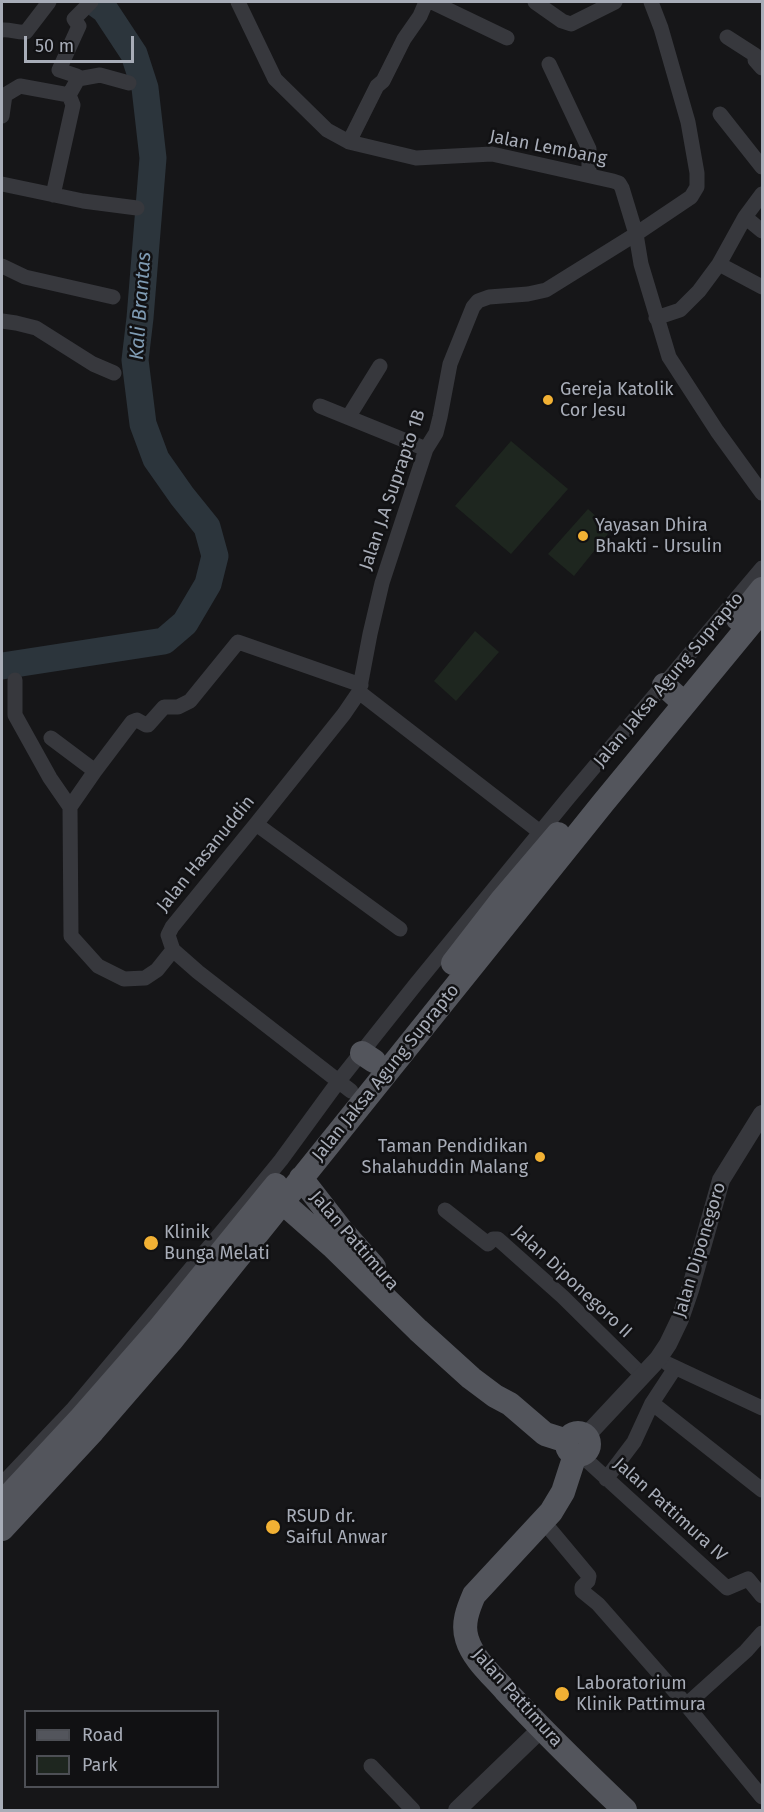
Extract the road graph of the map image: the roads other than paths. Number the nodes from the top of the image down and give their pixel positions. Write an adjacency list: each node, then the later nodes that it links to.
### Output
1 (49, 2): 9 (street)
2 (426, 2): 19 (street)
3 (432, 2): 11 (street)
4 (535, 2): 5 (street)
5 (615, 2)
6 (651, 2): 28 (street)
7 (242, 3): 19 (street, Jalan Lembang)
8 (87, 6): 14 (street)
9 (2, 30)
10 (727, 37): 12 (street)
11 (507, 38)
12 (760, 56)
13 (549, 64): 21 (street)
14 (78, 79): 15 (street); 16 (street)
15 (129, 83)
16 (69, 95): 18 (street); 24 (street)
17 (720, 114): 20 (street)
18 (2, 116)
19 (349, 142): 21 (street, Jalan Lembang)
20 (762, 167)
21 (590, 175): 28 (street, Jalan Lembang)
22 (2, 184): 24 (street)
23 (762, 194): 26 (street)
24 (53, 195): 25 (street)
25 (137, 208)
26 (745, 217): 27 (street); 29 (street)
27 (762, 231)
28 (636, 234): 33 (street); 39 (street, Jalan J.A Suprapto 1B)
29 (719, 264): 31 (street); 33 (street)
30 (2, 266): 32 (street)
31 (762, 287)
32 (113, 297)
33 (656, 318): 40 (street)
34 (2, 321): 36 (street)
35 (380, 366): 38 (street)
36 (114, 373)
37 (320, 406): 38 (street)
38 (349, 416): 39 (street)
39 (426, 449): 45 (street, Jalan J.A Suprapto 1B)
40 (762, 493)
41 (762, 568): 46 (street, Jalan Jaksa Agung Suprapto)
42 (762, 589): 46 (main road, Jalan Jaksa Agung Suprapto)
43 (762, 610): 51 (main road, Jalan Jaksa Agung Suprapto)
44 (15, 680): 49 (street)
45 (360, 689): 48 (street); 50 (street, Jalan Hasanuddin); 51 (street)
46 (670, 690): 51 (main road, Jalan Jaksa Agung Suprapto)
47 (51, 738): 48 (street)
48 (95, 771): 49 (street)
49 (70, 807): 53 (street)
50 (256, 824): 52 (street); 53 (street, Jalan Hasanuddin)
51 (546, 849): 54 (main road, Jalan Jaksa Agung Suprapto); 56 (main road, Jalan Jaksa Agung Suprapto)
52 (400, 929)
53 (173, 950): 54 (street)
54 (345, 1086): 66 (main road, Jalan Jaksa Agung Suprapto)
55 (760, 1124): 59 (street, Jalan Diponegoro)
56 (301, 1178): 57 (main road, Jalan Jaksa Agung Suprapto); 63 (main road, Jalan Pattimura)
57 (282, 1202): 63 (main road, Jalan Pattimura); 72 (main road, Jalan Jaksa Agung Suprapto)
58 (445, 1210): 61 (street, Jalan Diponegoro II)
59 (658, 1359): 60 (street); 61 (street, Jalan Diponegoro)
60 (675, 1368): 62 (street); 64 (street)
61 (642, 1375): 65 (street, Jalan Diponegoro)
62 (652, 1403): 67 (street); 69 (street)
63 (510, 1404): 65 (main road, Jalan Pattimura)
64 (762, 1408)
65 (577, 1447): 67 (street, Jalan Pattimura IV); 71 (main road, Jalan Pattimura)
66 (26, 1468): 68 (street, Jalan Jaksa Agung Suprapto); 70 (main road, Jalan Jaksa Agung Suprapto)
67 (606, 1479): 73 (street, Jalan Pattimura IV)
68 (2, 1484)
69 (762, 1490)
70 (2, 1503)
71 (543, 1521): 75 (street); 76 (main road, Jalan Pattimura)
72 (2, 1529)
73 (762, 1596)
74 (762, 1633): 75 (street)
75 (686, 1705): 78 (street)
76 (541, 1729): 80 (street); 81 (main road, Jalan Pattimura)
77 (371, 1766): 79 (street)
78 (762, 1797)
79 (413, 1810)
80 (457, 1810)
81 (625, 1810)

